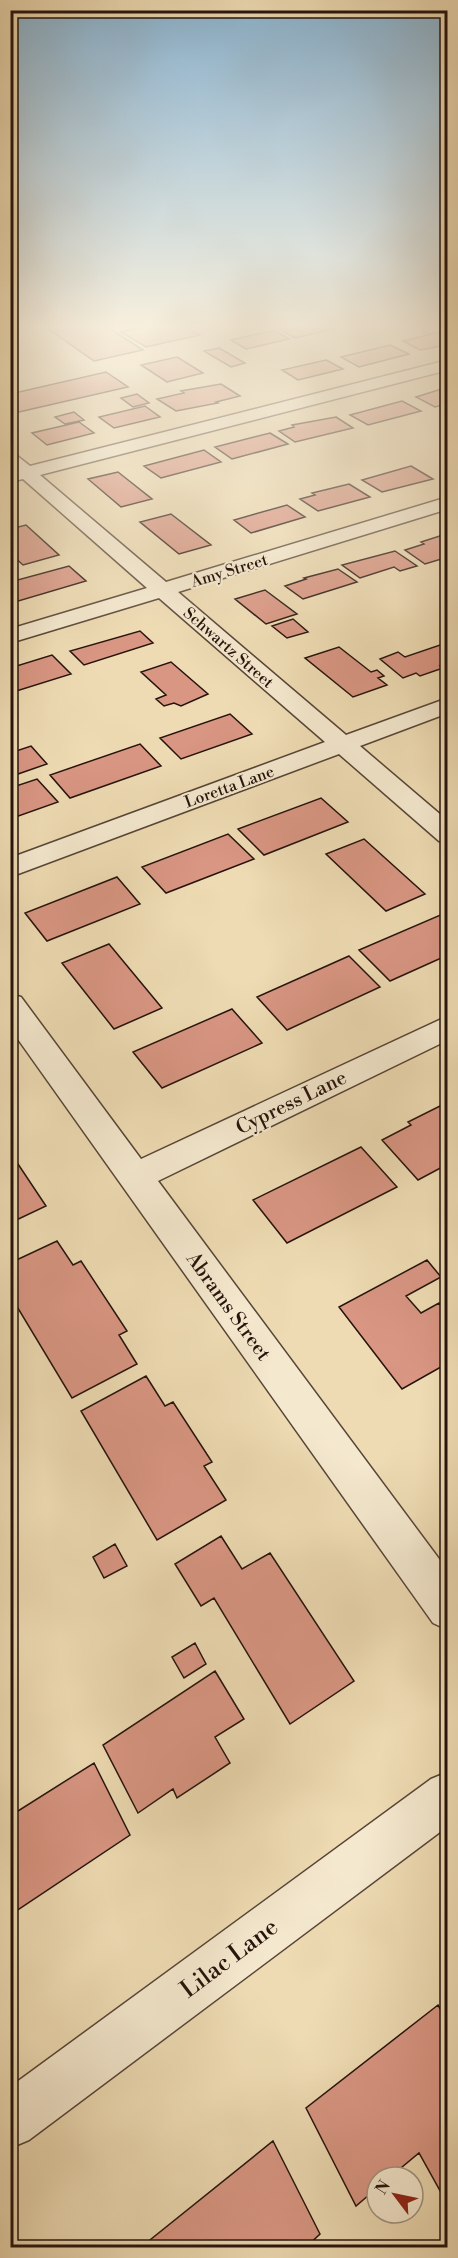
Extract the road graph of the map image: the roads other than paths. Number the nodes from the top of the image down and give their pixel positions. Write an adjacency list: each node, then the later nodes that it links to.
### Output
1 (184, 428): 2 (street)
2 (16, 469): 4 (street, Schwartz Street)
3 (447, 503): 4 (street, Amy Street)
4 (163, 590): 5 (street, Amy Street); 7 (street, Schwartz Street)
5 (10, 636)
6 (447, 705): 7 (street, Loretta Lane)
7 (342, 744): 8 (street, Schwartz Street); 9 (street, Loretta Lane)
8 (447, 835)
9 (10, 868)
10 (10, 1005): 12 (street, Abrams Street)
11 (447, 1027): 12 (street, Cypress Lane)
12 (135, 1177): 13 (street, Abrams Street)
13 (447, 1608)
14 (447, 1796): 15 (street, Lilac Lane)
15 (10, 2121)

